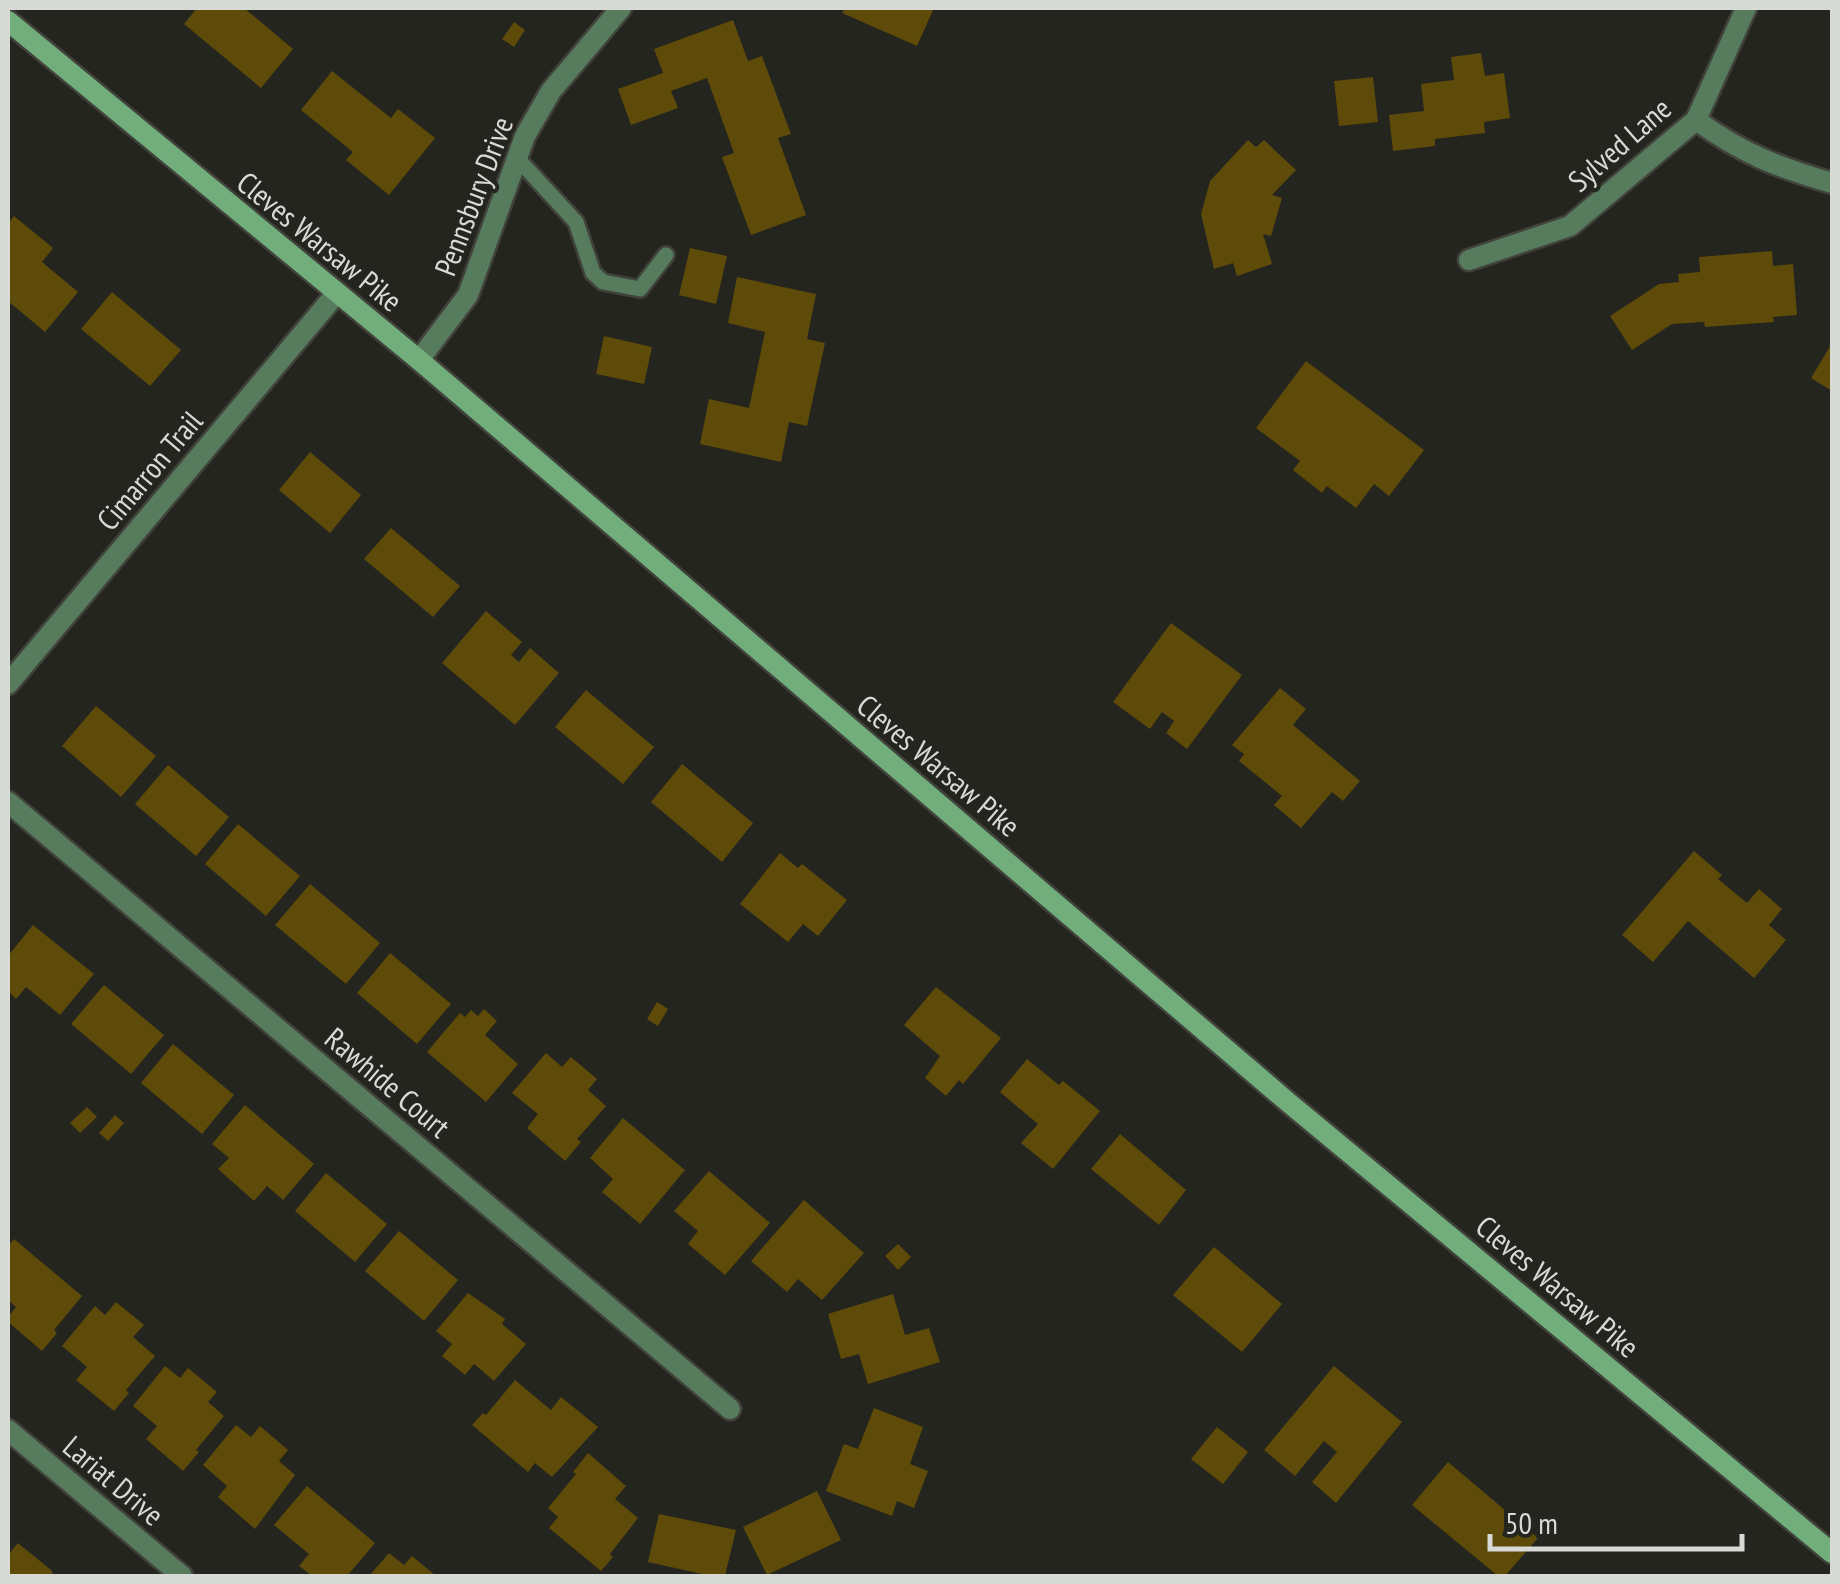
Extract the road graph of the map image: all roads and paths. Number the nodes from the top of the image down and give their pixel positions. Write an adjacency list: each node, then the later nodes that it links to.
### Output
1 (621, 8): 5 (street, Pennsbury Drive)
2 (1746, 8): 4 (street, Sylved Lane)
3 (8, 21): 9 (street, Cleves Warsaw Pike)
4 (1696, 120): 6 (street); 8 (street, Sylved Lane)
5 (517, 158): 7 (lane); 10 (street, Pennsbury Drive)
6 (1832, 183)
7 (666, 255)
8 (1470, 260)
9 (336, 294): 10 (street, Cleves Warsaw Pike); 11 (street, Cimarron Trail)
10 (419, 360): 15 (street, Cleves Warsaw Pike)
11 (8, 684)
12 (8, 802): 13 (street, Rawhide Court)
13 (730, 1408)
14 (8, 1430): 16 (street, Lariat Drive)
15 (1832, 1553)
16 (182, 1576)

